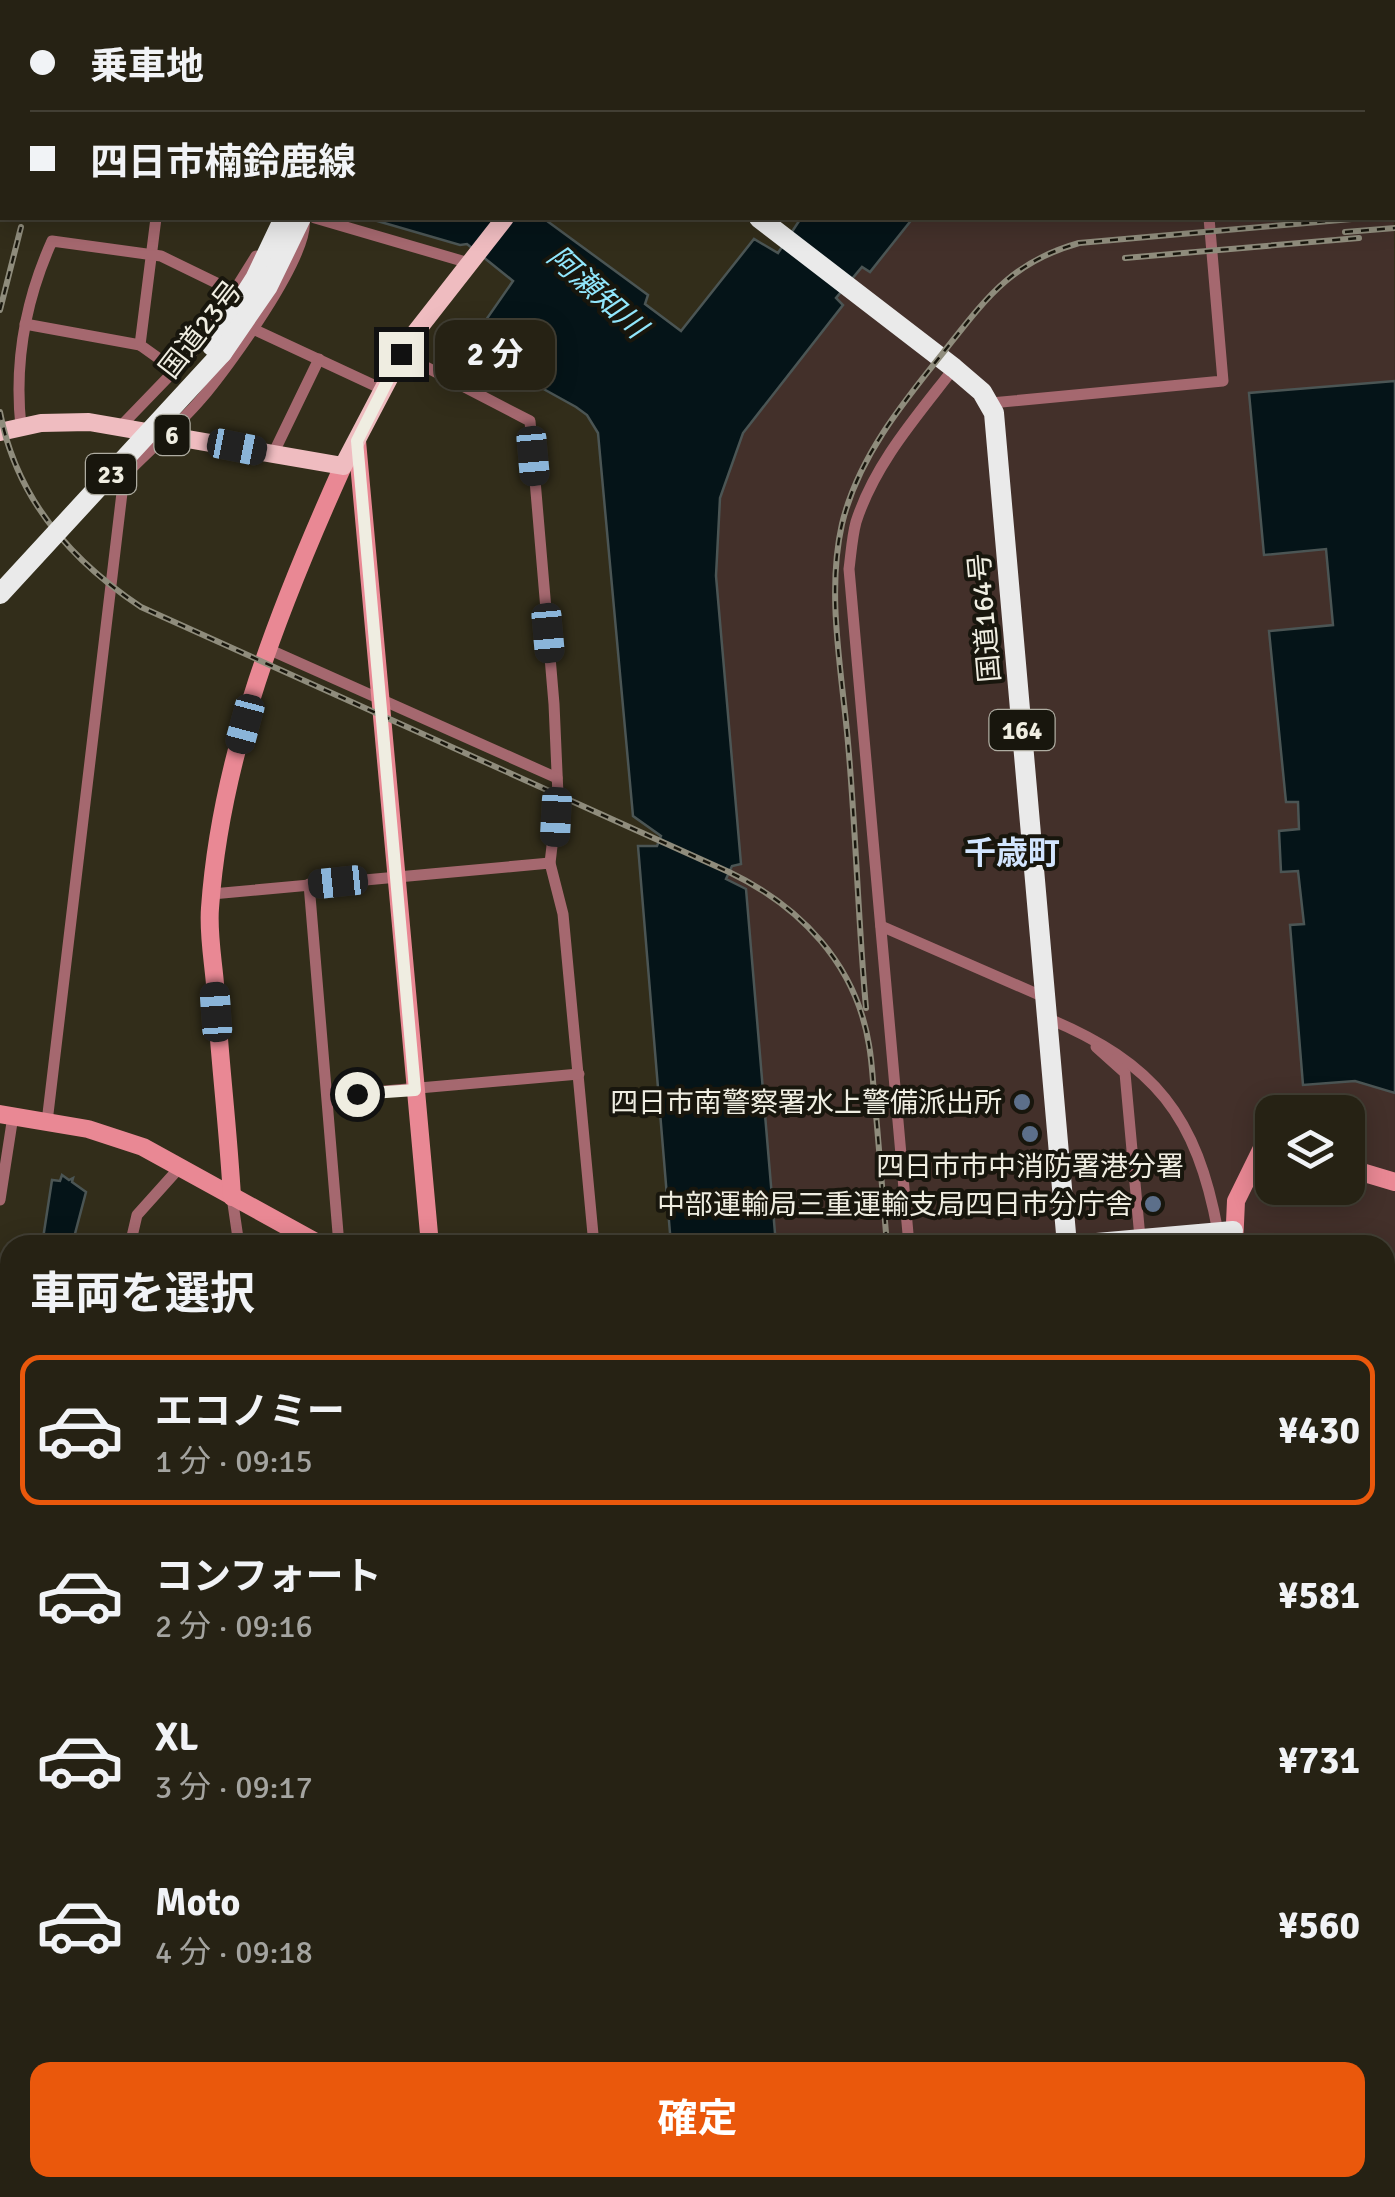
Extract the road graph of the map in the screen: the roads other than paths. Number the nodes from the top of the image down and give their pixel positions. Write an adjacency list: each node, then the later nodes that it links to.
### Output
1 (156, 220): 10 (street)
2 (279, 220): 12 (street)
3 (281, 220): 16 (highway, 国道23号 / 23)
4 (302, 220): 16 (highway, 国道23号 / 23)
5 (303, 220): 14 (street)
6 (321, 220): 11 (street)
7 (503, 220): 11 (main road)
8 (762, 220): 19 (highway)
9 (1209, 220): 22 (street)
10 (151, 255): 12 (street); 13 (street); 15 (street)
11 (471, 260): 17 (main road)
12 (235, 292): 20 (street)
13 (25, 324): 15 (street); 23 (street)
14 (253, 329): 18 (street); 26 (street)
15 (140, 345): 20 (street)
16 (216, 350): 30 (highway, 国道23号 / 23); 31 (highway, 国道23号 / 23, bridge)
17 (401, 354): 21 (main road); 34 (street)
18 (319, 359): 21 (street); 28 (street)
19 (954, 368): 22 (highway); 39 (street)
20 (175, 370): 24 (street)
21 (382, 389): 27 (main road)
22 (991, 403): 40 (highway, 国道164号 / 164)
23 (22, 427): 24 (main road, 6); 25 (main road, 6)
24 (119, 428): 26 (main road, 6)
25 (0, 432)
26 (166, 434): 28 (main road, 6); 45 (street)
27 (357, 441): 29 (main road); 33 (street)
28 (272, 454): 29 (main road, 6)
29 (342, 466): 32 (street)
30 (0, 574)
31 (0, 594)
32 (268, 648): 33 (street); 38 (street)
33 (380, 697): 34 (street); 36 (street)
34 (557, 778): 35 (street)
35 (550, 863): 36 (street); 41 (street)
36 (396, 875): 37 (street); 42 (street)
37 (309, 884): 38 (street); 43 (street)
38 (212, 894): 51 (street)
39 (880, 926): 40 (street); 59 (street)
40 (1046, 1013): 60 (highway, 国道164号 / 164); 61 (street); 62 (street)
41 (579, 1074): 42 (street); 58 (street)
42 (415, 1090): 43 (street); 57 (street)
43 (328, 1096): 56 (street)
44 (7, 1115): 45 (street); 50 (street)
45 (47, 1122): 47 (street)
46 (1255, 1163): 63 (street)
47 (181, 1166): 51 (street); 53 (street)
48 (1365, 1173): 49 (street)
49 (1395, 1182)
50 (1, 1184): 52 (street)
51 (232, 1196): 54 (street); 55 (street)
52 (0, 1200)
53 (132, 1235)
54 (238, 1235)
55 (303, 1235)
56 (339, 1235)
57 (429, 1235)
58 (593, 1235)
59 (908, 1235)
60 (1069, 1235)
61 (1140, 1235)
62 (1228, 1235)
63 (1228, 1235)

